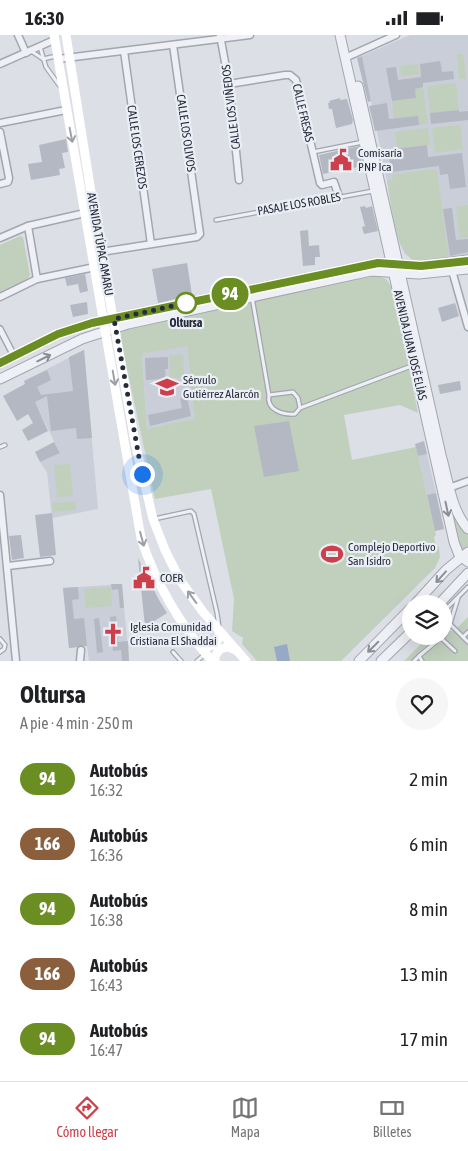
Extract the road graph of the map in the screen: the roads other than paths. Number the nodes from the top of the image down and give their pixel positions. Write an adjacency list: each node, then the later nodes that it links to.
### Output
1 (18, 35): 11 (street)
2 (66, 35): 15 (main road, AVENIDA TÚPAC AMARU)
3 (250, 35): 8 (street)
4 (340, 35): 13 (street, AVENIDA JUAN JOSÉ ELÍAS)
5 (346, 35): 13 (street, AVENIDA JUAN JOSÉ ELÍAS)
6 (396, 35): 13 (street)
7 (54, 37): 10 (street); 14 (main road, AVENIDA TÚPAC AMARU)
8 (221, 37): 9 (street); 18 (street, CALLE LOS VIÑEDOS)
9 (173, 45): 12 (street); 34 (street, CALLE LOS OLIVOS)
10 (40, 46): 11 (street); 16 (lane)
11 (28, 51): 16 (lane); 17 (street)
12 (124, 51): 15 (street); 34 (street, CALLE LOS CEREZOS)
13 (348, 56): 23 (street, AVENIDA JUAN JOSÉ ELÍAS); 27 (street, AVENIDA JUAN JOSÉ ELÍAS)
14 (57, 57): 15 (street); 16 (lane); 19 (main road, AVENIDA TÚPAC AMARU)
15 (69, 58): 29 (main road, AVENIDA TÚPAC AMARU)
16 (43, 59): 19 (lane)
17 (0, 64)
18 (229, 84): 24 (street, CALLE FRESAS); 25 (street, CALLE LOS VIÑEDOS)
19 (62, 88): 20 (main road, AVENIDA TÚPAC AMARU)
20 (66, 109): 21 (street); 29 (main road, AVENIDA TÚPAC AMARU, one-way to 29)
21 (0, 123)
22 (0, 132): 26 (street)
23 (364, 142): 24 (lane); 27 (street, AVENIDA JUAN JOSÉ ELÍAS)
24 (312, 152): 28 (street, CALLE FRESAS)
25 (239, 180)
26 (0, 184)
27 (378, 190): 28 (lane, PASAJE LOS ROBLES); 33 (street, AVENIDA JUAN JOSÉ ELÍAS)
28 (339, 197): 30 (lane, PASAJE LOS ROBLES)
29 (90, 212): 31 (street); 35 (main road, AVENIDA TÚPAC AMARU); 38 (main road, AVENIDA TÚPAC AMARU)
30 (216, 219)
31 (28, 225): 32 (street); 44 (street)
32 (0, 238)
33 (391, 243): 37 (street); 39 (street, AVENIDA JUAN JOSÉ ELÍAS); 42 (street)
34 (151, 244): 35 (street)
35 (101, 252): 49 (main road, AVENIDA TÚPAC AMARU)
36 (468, 261): 40 (street)
37 (378, 263): 39 (street); 46 (street)
38 (95, 267): 44 (street); 49 (main road, AVENIDA TÚPAC AMARU)
39 (396, 268): 42 (street); 43 (street); 45 (street, AVENIDA JUAN JOSÉ ELÍAS)
40 (451, 268): 41 (street); 42 (street); 48 (street)
41 (468, 269)
42 (420, 270): 45 (street)
43 (371, 271): 45 (street); 46 (street)
44 (37, 279): 47 (street)
45 (401, 291): 54 (street, AVENIDA JUAN JOSÉ ELÍAS); 63 (street, AVENIDA JUAN JOSÉ ELÍAS)
46 (252, 293): 49 (street); 56 (lane)
47 (0, 297)
48 (466, 313): 50 (street)
49 (110, 325): 52 (street); 55 (street, one-way to 49); 58 (main road, AVENIDA TÚPAC AMARU); 59 (main road, AVENIDA TÚPAC AMARU, one-way to 59)
50 (468, 327)
51 (0, 329): 52 (street)
52 (14, 356): 53 (street)
53 (0, 363)
54 (415, 365): 57 (lane); 63 (street, AVENIDA JUAN JOSÉ ELÍAS)
55 (0, 379)
56 (269, 395): 57 (lane); 57 (lane)
57 (300, 408)
58 (135, 442): 59 (main road); 65 (main road, AVENIDA TÚPAC AMARU)
59 (125, 444): 88 (main road, AVENIDA TÚPAC AMARU, one-way to 88)
60 (5, 445): 61 (lane)
61 (0, 447)
62 (468, 481): 63 (street)
63 (446, 489): 66 (street, AVENIDA JUAN JOSÉ ELÍAS); 67 (street, AVENIDA JUAN JOSÉ ELÍAS, one-way to 67)
64 (0, 495): 69 (street)
65 (153, 519): 80 (main road, AVENIDA TÚPAC AMARU, one-way to 65); 80 (lane)
66 (468, 529)
67 (466, 557): 72 (street, one-way to 72)
68 (50, 561): 69 (street)
69 (8, 566): 86 (street)
70 (468, 573): 73 (street)
71 (468, 587): 74 (lane)
72 (423, 595)
73 (447, 595)
74 (458, 598): 75 (lane); 77 (lane)
75 (452, 604)
76 (402, 617): 79 (street)
77 (452, 617)
78 (452, 625): 82 (lane)
79 (390, 630): 84 (street); 104 (street, one-way to 104)
80 (220, 631): 88 (main road); 92 (main road, AVENIDA TÚPAC AMARU)
81 (468, 632): 82 (lane)
82 (463, 637): 85 (lane)
83 (0, 639): 87 (lane)
84 (401, 642): 105 (street)
85 (468, 642)
86 (15, 644): 87 (lane); 98 (street)
87 (5, 645): 94 (lane)
88 (199, 645): 96 (main road, AVENIDA TÚPAC AMARU)
89 (433, 645): 97 (lane)
90 (450, 645): 93 (lane)
91 (81, 650): 99 (street)
92 (236, 650): 102 (main road); 103 (main road, AVENIDA TÚPAC AMARU)
93 (455, 651)
94 (0, 652)
95 (173, 652): 100 (lane)
96 (206, 653): 101 (lane); 102 (main road, AVENIDA TÚPAC AMARU)
97 (420, 656): 106 (lane); 107 (lane)
98 (16, 661)
99 (80, 661)
100 (181, 661)
101 (197, 661)
102 (214, 661)
103 (246, 661)
104 (359, 661)
105 (381, 661)
106 (414, 661)
107 (422, 661)

